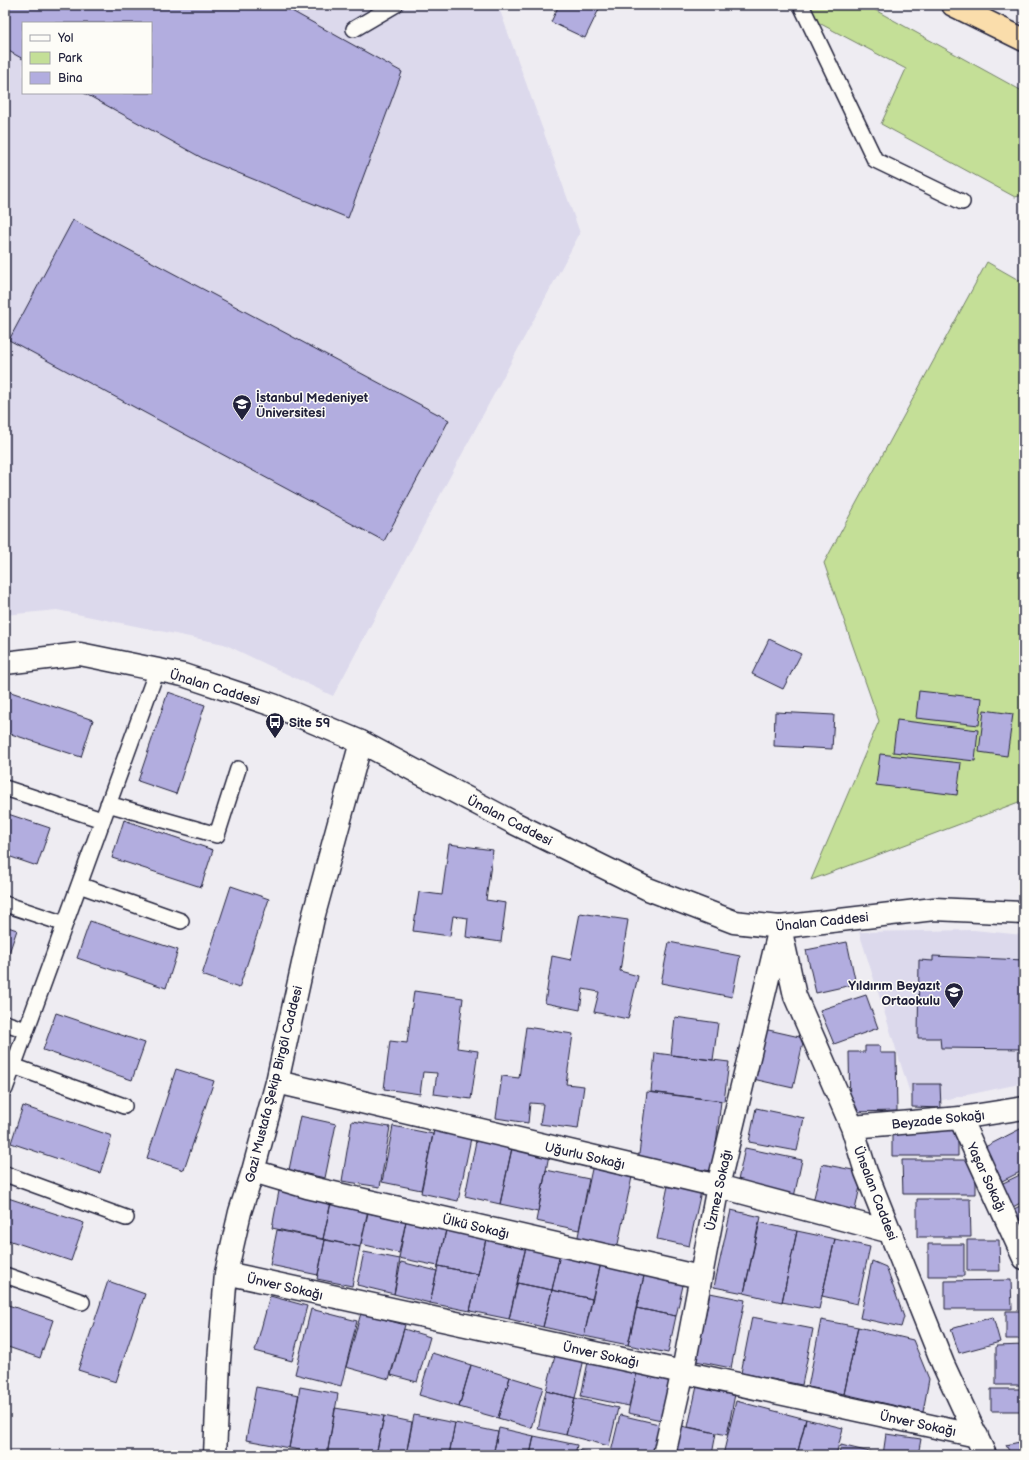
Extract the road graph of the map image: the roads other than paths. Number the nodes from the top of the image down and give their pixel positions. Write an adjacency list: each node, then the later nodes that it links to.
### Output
1 (395, 5): 5 (lane)
2 (801, 5): 8 (lane)
3 (948, 5): 7 (street)
4 (953, 5): 6 (highway)
5 (354, 29)
6 (1024, 40)
7 (1024, 46)
8 (962, 202)
9 (5, 662): 10 (street, Ünalan Caddesi)
10 (157, 670): 11 (street, Ünalan Caddesi); 14 (lane)
11 (361, 742): 21 (street, Ünalan Caddesi); 25 (street, Gazi Mustafa Şekip Birgöl Caddesi)
12 (238, 769): 14 (lane)
13 (5, 788): 15 (lane)
14 (108, 804): 15 (lane)
15 (102, 820): 16 (lane)
16 (79, 885): 19 (lane); 20 (lane)
17 (5, 904): 20 (lane)
18 (1024, 913): 21 (street, Ünalan Caddesi)
19 (181, 921)
20 (65, 924): 23 (lane)
21 (780, 927): 30 (street, Ünsalan Caddesi); 33 (street, Üzmez Sokağı)
22 (5, 1023): 23 (lane)
23 (26, 1030): 24 (lane)
24 (13, 1066): 26 (lane); 27 (lane)
25 (277, 1082): 31 (street, Gazi Mustafa Şekip Birgöl Caddesi); 33 (street, Uğurlu Sokağı)
26 (5, 1089)
27 (124, 1106)
28 (1024, 1108): 29 (street, Beyzade Sokağı)
29 (960, 1118): 30 (street, Beyzade Sokağı); 36 (street, Yaşar Sokağı)
30 (852, 1127): 35 (street, Ünsalan Caddesi)
31 (253, 1171): 37 (street, Gazi Mustafa Şekip Birgöl Caddesi); 39 (street, Ülkü Sokağı)
32 (5, 1174): 34 (lane)
33 (718, 1186): 35 (street, Uğurlu Sokağı); 39 (street, Üzmez Sokağı)
34 (126, 1218)
35 (891, 1232): 42 (street, Ünsalan Caddesi)
36 (1024, 1258)
37 (226, 1273): 41 (street, Ünver Sokağı); 43 (street, Gazi Mustafa Şekip Birgöl Caddesi)
38 (5, 1275): 40 (lane)
39 (700, 1277): 41 (street, Üzmez Sokağı)
40 (82, 1302)
41 (683, 1371): 42 (street, Ünver Sokağı); 44 (street, Üzmez Sokağı)
42 (981, 1445)
43 (215, 1455)
44 (664, 1455)

